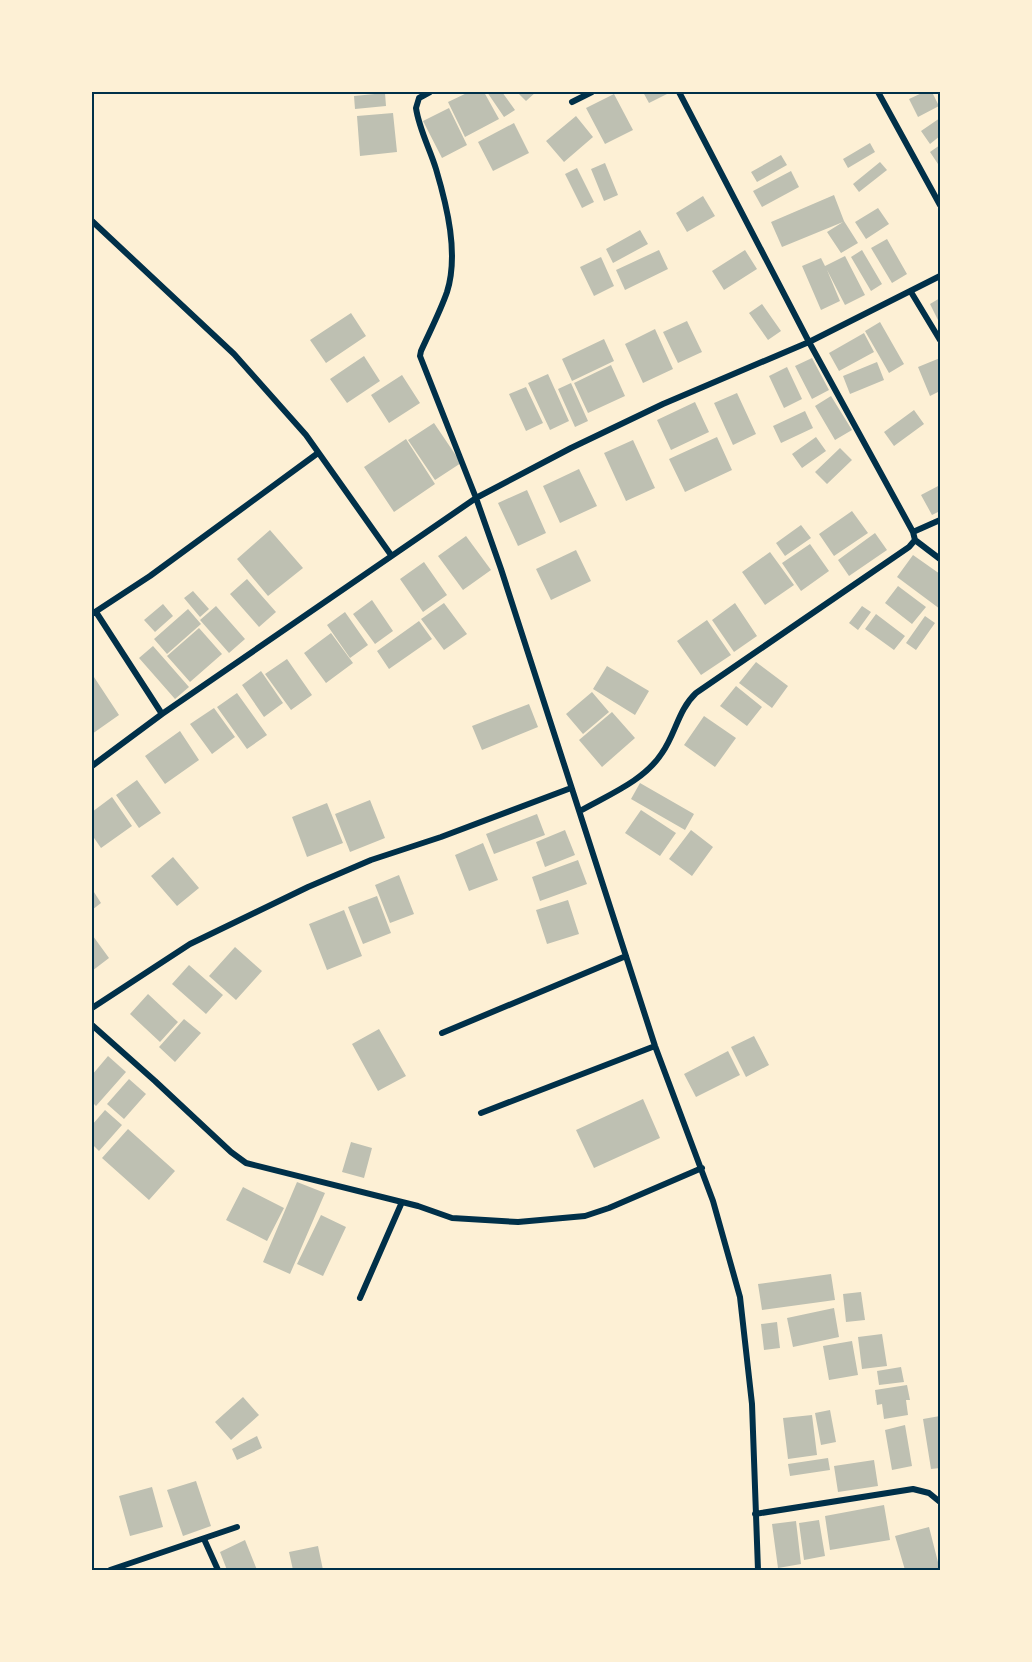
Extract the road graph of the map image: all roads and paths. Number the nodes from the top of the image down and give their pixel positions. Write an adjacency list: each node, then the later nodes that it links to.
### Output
1 (430, 92): 13 (street)
2 (592, 92): 5 (street)
3 (679, 92): 11 (street)
4 (878, 92): 6 (street)
5 (572, 102)
6 (940, 205)
7 (92, 221): 12 (street)
8 (940, 276): 9 (street)
9 (911, 292): 10 (street); 11 (street)
10 (940, 340)
11 (809, 342): 13 (street); 15 (street)
12 (318, 453): 17 (street); 19 (street)
13 (476, 498): 17 (street); 22 (street)
14 (940, 520): 15 (street)
15 (913, 532): 16 (street)
16 (915, 540): 18 (street); 23 (street)
17 (391, 555): 20 (street)
18 (940, 558)
19 (94, 613): 20 (street)
20 (162, 714): 21 (street)
21 (92, 766)
22 (572, 788): 23 (street); 25 (street)
23 (580, 811): 24 (street)
24 (626, 956): 27 (street); 28 (street)
25 (92, 1008)
26 (92, 1025): 31 (street)
27 (442, 1034)
28 (655, 1046): 29 (street); 30 (street)
29 (481, 1113)
30 (702, 1168): 31 (street); 34 (street)
31 (402, 1202): 32 (street)
32 (360, 1298)
33 (940, 1502): 34 (street)
34 (755, 1514): 39 (street)
35 (237, 1527): 36 (street)
36 (204, 1539): 37 (street); 38 (street)
37 (110, 1570)
38 (218, 1570)
39 (758, 1570)

